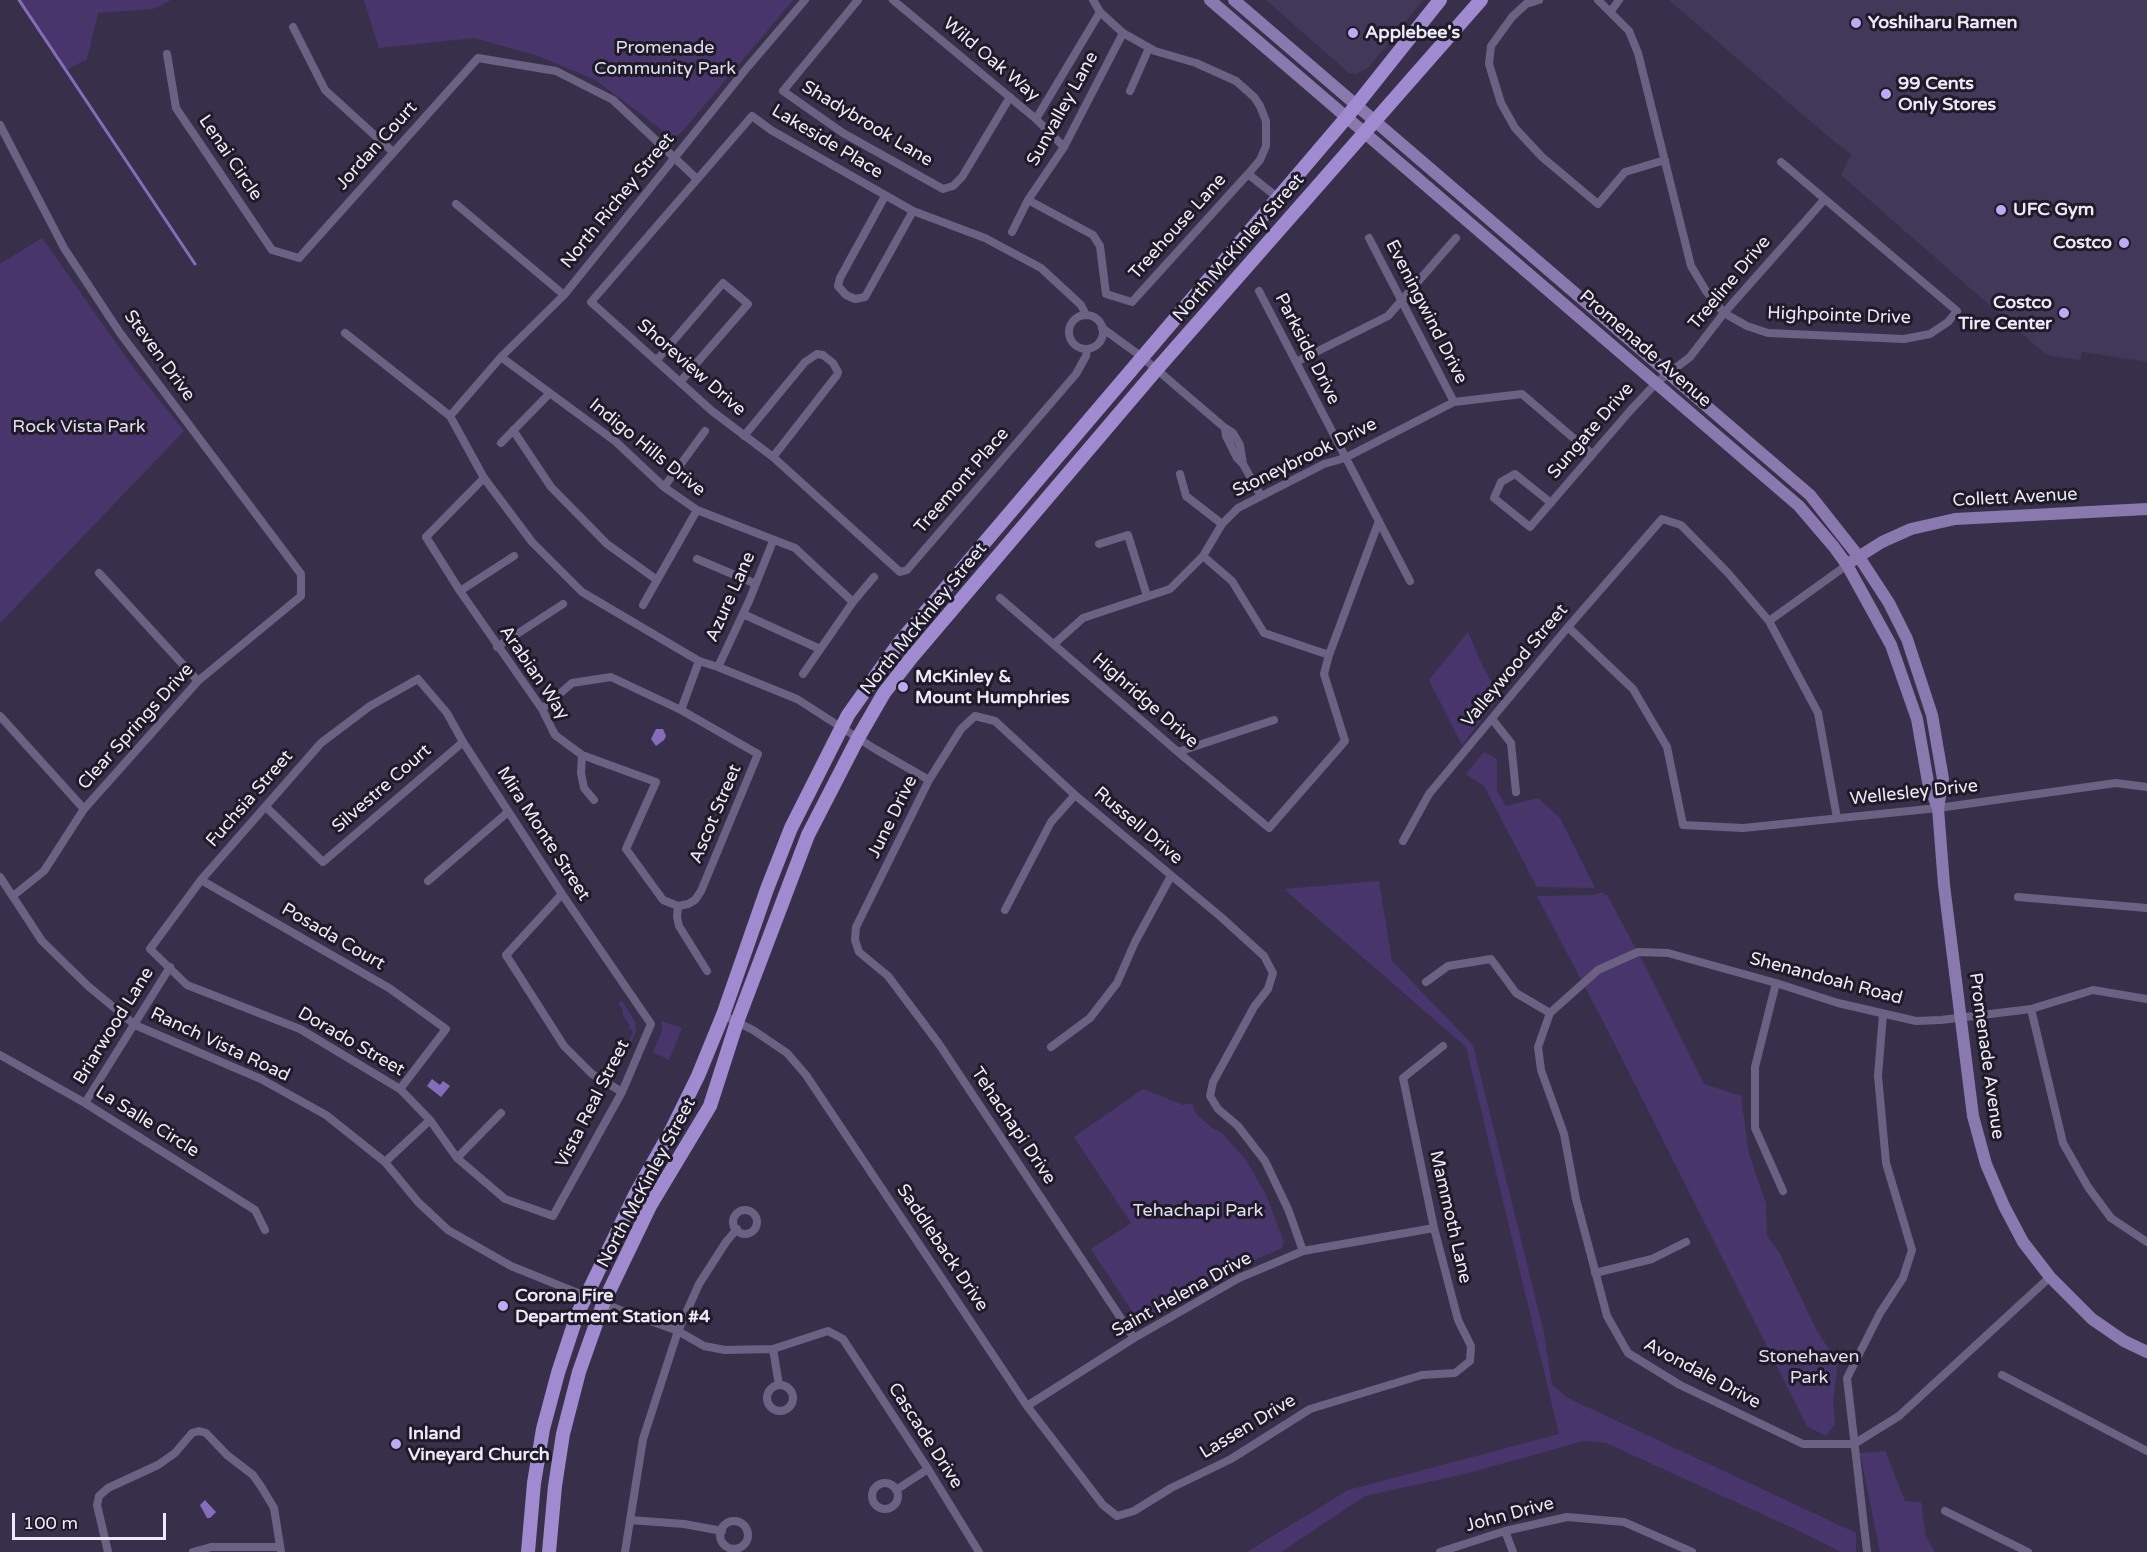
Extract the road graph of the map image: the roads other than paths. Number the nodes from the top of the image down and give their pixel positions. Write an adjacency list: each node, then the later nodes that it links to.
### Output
1 (805, 0): 28 (street, North Richey Street)
2 (858, 0): 19 (street, Shadybrook Lane)
3 (893, 0): 19 (street, Wild Oak Way)
4 (1093, 0): 13 (street, Treehouse Lane)
5 (1210, 0): 21 (main road, Promenade Avenue)
6 (1234, 0): 20 (main road, Promenade Avenue)
7 (1440, 0): 20 (main road, North McKinley Street)
8 (1481, 0): 23 (main road, North McKinley Street)
9 (1539, 0): 29 (street)
10 (1598, 0): 12 (street, Highpointe Drive)
11 (1619, 0): 12 (street)
12 (1611, 11): 29 (street, Highpointe Drive)
13 (1100, 12): 15 (street, Treehouse Lane); 22 (street)
14 (293, 27): 27 (street)
15 (1123, 33): 16 (street, Treehouse Lane); 26 (street, Sunvalley Lane)
16 (1149, 48): 18 (street); 31 (street, Treehouse Lane)
17 (167, 54): 42 (street, Lenai Circle)
18 (1130, 91)
19 (1010, 97): 22 (street, Wild Oak Way)
20 (1356, 106): 21 (main road, North McKinley Street); 23 (main road, Promenade Avenue)
21 (1346, 118): 25 (main road, Promenade Avenue); 34 (main road, North McKinley Street)
22 (1036, 119): 26 (street, Wild Oak Way)
23 (1375, 121): 25 (main road, North McKinley Street); 56 (main road, Promenade Avenue)
24 (0, 125): 92 (street, Steven Drive)
25 (1365, 132): 55 (main road, North McKinley Street); 58 (main road, Promenade Avenue)
26 (1064, 147): 35 (street, Sunvalley Lane)
27 (393, 152): 28 (street, Jordan Court); 42 (street, Jordan Court)
28 (675, 157): 32 (street); 44 (street, North Richey Street)
29 (1665, 160): 46 (street, Highpointe Drive)
30 (1781, 162): 36 (street, Highpointe Drive)
31 (1248, 174): 34 (street, Treehouse Lane); 35 (street, Treehouse Lane)
32 (697, 179): 33 (street, Lakeside Place); 53 (street, Shoreview Drive)
33 (885, 196): 38 (street, Lakeside Place); 38 (street, Lakeside Place)
34 (1277, 197): 52 (main road, North McKinley Street)
35 (1029, 200): 39 (street, Sunvalley Lane)
36 (1824, 200): 46 (street, Treeline Drive); 46 (street, Highpointe Drive)
37 (456, 204): 44 (street)
38 (913, 212): 47 (street, Lakeside Place)
39 (1012, 232)
40 (1369, 238): 45 (street, Eveningwind Drive)
41 (1456, 238): 45 (street)
42 (298, 257)
43 (1259, 291): 54 (street, Parkside Drive)
44 (564, 295): 51 (street, North Richey Street)
45 (1402, 302): 54 (street); 60 (street, Eveningwind Drive)
46 (1724, 314): 56 (street, Treeline Drive)
47 (1086, 315): 48 (street, Lakeside Place); 50 (street)
48 (1102, 328): 50 (street); 52 (street, Lakeside Place)
49 (345, 333): 61 (street)
50 (1087, 349): 77 (street, Treemont Place)
51 (501, 357): 59 (street, Indigo Hills Drive); 61 (street, North Richey Street)
52 (1142, 357): 55 (street, Lakeside Place); 116 (main road, North McKinley Street)
53 (656, 361): 57 (street, Shoreview Drive); 57 (street)
54 (1296, 362): 68 (street, Parkside Drive)
55 (1157, 369): 72 (street, Lakeside Place); 117 (main road, North McKinley Street)
56 (1670, 374): 58 (street, Treeline Drive); 83 (main road, Promenade Avenue)
57 (680, 382): 64 (street, Shoreview Drive)
58 (1657, 382): 66 (street, Sungate Drive); 85 (main road, Promenade Avenue)
59 (550, 393): 62 (street); 71 (street, Indigo Hills Drive)
60 (1454, 402): 66 (street, Stoneybrook Drive); 68 (street, Stoneybrook Drive)
61 (450, 416): 70 (street)
62 (513, 430): 65 (street); 88 (street)
63 (705, 431): 71 (street)
64 (744, 436): 67 (street, Shoreview Drive); 67 (street)
65 (501, 443)
66 (1592, 454): 73 (street, Sungate Drive)
67 (772, 457): 77 (street, Shoreview Drive)
68 (1345, 458): 72 (street, Stoneybrook Drive); 76 (street, Parkside Drive)
69 (1180, 474): 78 (street)
70 (484, 478): 91 (street, Arabian Way); 105 (street)
71 (664, 487): 75 (street, Indigo Hills Drive)
72 (1261, 496): 78 (street, Stoneybrook Drive)
73 (1551, 503): 73 (street, Sungate Drive)
74 (2147, 509): 83 (main road, Collett Avenue)
75 (697, 510): 79 (street, Indigo Hills Drive); 88 (street)
76 (1378, 521): 89 (street, Parkside Drive); 104 (street)
77 (845, 523)
78 (1222, 525): 82 (street, Stoneybrook Drive)
79 (773, 541): 90 (street, Azure Lane); 95 (street, Indigo Hills Drive)
80 (1098, 544): 93 (street)
81 (514, 556): 91 (street)
82 (1203, 556): 93 (street, Stoneybrook Drive); 104 (street)
83 (1859, 556): 85 (main road, Collett Avenue); 128 (main road, Promenade Avenue)
84 (697, 559): 90 (street)
85 (1847, 565): 99 (street, Collett Avenue); 128 (main road, Promenade Avenue)
86 (99, 573): 109 (street)
87 (873, 577): 95 (street)
88 (657, 580): 97 (street)
89 (1410, 581)
90 (756, 584): 98 (street, Azure Lane)
91 (460, 591): 102 (street, Arabian Way)
92 (301, 596): 109 (street, Clear Springs Drive)
93 (1147, 596): 101 (street, Stoneybrook Drive)
94 (1000, 598): 101 (street, Highridge Drive)
95 (853, 602): 103 (street)
96 (563, 604): 102 (street)
97 (643, 605)
98 (742, 614): 103 (street); 106 (street, Azure Lane)
99 (1769, 621): 100 (street, Valleywood Street); 130 (street)
100 (1568, 627): 114 (street, Valleywood Street); 130 (street, Wellesley Drive)
101 (1054, 644): 119 (street, Highridge Drive)
102 (498, 647): 110 (street, Arabian Way)
103 (820, 649): 107 (street)
104 (1329, 655): 119 (street, Highridge Drive)
105 (699, 661): 106 (street); 111 (street)
106 (718, 667): 116 (street)
107 (803, 674)
108 (418, 679): 118 (street, Mira Monte Street); 126 (street, Fuchsia Street)
109 (198, 681): 127 (street, Clear Springs Drive)
110 (542, 709): 111 (street); 120 (street, Arabian Way)
111 (681, 710): 139 (street, Ascot Street)
112 (0, 716): 127 (street)
113 (975, 716): 121 (street, June Drive); 124 (street, Russell Drive)
114 (1492, 719): 123 (street); 131 (street, Valleywood Street)
115 (1274, 720): 119 (street)
116 (841, 728): 117 (street); 152 (main road, North McKinley Street)
117 (858, 738): 121 (street); 154 (main road, North McKinley Street)
118 (463, 742): 126 (street, Silvestre Court); 129 (street, Mira Monte Street)
119 (1178, 752)
120 (582, 755): 125 (street); 139 (street, Arabian Way)
121 (929, 780): 142 (street, June Drive)
122 (2147, 787): 128 (street, Wellesley Drive)
123 (1516, 792)
124 (1075, 795): 132 (street, Russell Drive); 141 (street)
125 (594, 800)
126 (266, 807): 134 (street, Fuchsia Street)
127 (84, 808): 137 (street, Clear Springs Drive)
128 (1938, 808): 130 (street, Wellesley Drive); 153 (main road, Promenade Avenue)
129 (508, 812): 135 (street); 136 (street, Mira Monte Street)
130 (1837, 818)
131 (1403, 841)
132 (1171, 876): 157 (street); 173 (street, Russell Drive)
133 (0, 877): 137 (street, Ranch Vista Road)
134 (201, 880): 143 (street, Fuchsia Street); 159 (street, Posada Court)
135 (428, 881)
136 (562, 894): 148 (street, Mira Monte Street); 160 (street)
137 (13, 896): 155 (street, Ranch Vista Road)
138 (2018, 897): 140 (street)
139 (678, 906): 144 (street)
140 (2147, 908)
141 (1005, 910)
142 (855, 940): 179 (street, Tehachapi Drive)
143 (170, 967): 155 (street, Briarwood Lane); 159 (street, Dorado Street)
144 (707, 971)
145 (1426, 982): 150 (street)
146 (1776, 982): 150 (street, Shenandoah Road); 151 (street, Shenandoah Road); 166 (street)
147 (2147, 999): 149 (street, Shenandoah Road)
148 (641, 1007): 160 (street, Vista Real Street)
149 (2031, 1009): 153 (street, Shenandoah Road); 172 (street)
150 (1550, 1013): 174 (street, Avondale Drive)
151 (1883, 1014): 153 (street, Shenandoah Road); 187 (street)
152 (723, 1015): 154 (street, Saddleback Drive); 176 (main road, North McKinley Street)
153 (1960, 1018): 175 (main road, Promenade Avenue)
154 (737, 1022): 177 (main road, North McKinley Street); 186 (street, Saddleback Drive)
155 (135, 1025): 161 (street, Briarwood Lane); 165 (street, Ranch Vista Road)
156 (1443, 1046): 168 (street, Mammoth Lane)
157 (1051, 1047)
158 (0, 1055): 161 (street, La Salle Circle)
159 (400, 1089): 163 (street, Dorado Street)
160 (622, 1092): 167 (street, Vista Real Street)
161 (85, 1102): 170 (street, La Salle Circle)
162 (501, 1113): 164 (street)
163 (430, 1120): 164 (street, Dorado Street); 165 (street)
164 (457, 1158): 167 (street, Dorado Street)
165 (385, 1162): 176 (street, Ranch Vista Road)
166 (1783, 1191)
167 (553, 1216)
168 (1434, 1228): 173 (street, Saint Helena Drive); 183 (street, Mammoth Lane)
169 (737, 1229): 178 (street)
170 (265, 1230)
171 (1686, 1242): 174 (street)
172 (2147, 1242)
173 (1303, 1251): 179 (street, Saint Helena Drive)
174 (1595, 1273): 187 (street, Avondale Drive)
175 (2050, 1277): 182 (main road, Promenade Avenue); 187 (street)
176 (586, 1296): 177 (street, Ranch Vista Road); 199 (main road, North McKinley Street)
177 (603, 1304): 178 (street, Ranch Vista Road); 200 (main road, North McKinley Street)
178 (678, 1331): 181 (street, Ranch Vista Road); 193 (street)
179 (1134, 1338): 186 (street, Saint Helena Drive)
180 (843, 1339): 181 (street, Ranch Vista Road); 189 (street, Cascade Drive)
181 (773, 1349): 185 (street)
182 (2147, 1352)
183 (1470, 1361): 192 (street, Lassen Drive)
184 (2002, 1375): 188 (street)
185 (779, 1385)
186 (1028, 1406): 192 (street, Saddleback Drive)
187 (1854, 1444): 206 (street)
188 (2147, 1451)
189 (928, 1469): 190 (street); 202 (street, Cascade Drive)
190 (896, 1490)
191 (1945, 1511): 207 (street)
192 (1117, 1516)
193 (630, 1520): 194 (street); 201 (street)
194 (722, 1531)
195 (1505, 1531): 203 (street, John Drive); 204 (street); 205 (street, John Drive)
196 (280, 1550): 197 (street); 198 (street)
197 (108, 1552)
198 (193, 1552)
199 (528, 1552)
200 (549, 1552)
201 (625, 1552)
202 (979, 1552)
203 (1440, 1552)
204 (1513, 1552)
205 (1692, 1552)
206 (1867, 1552)
207 (2028, 1552)

